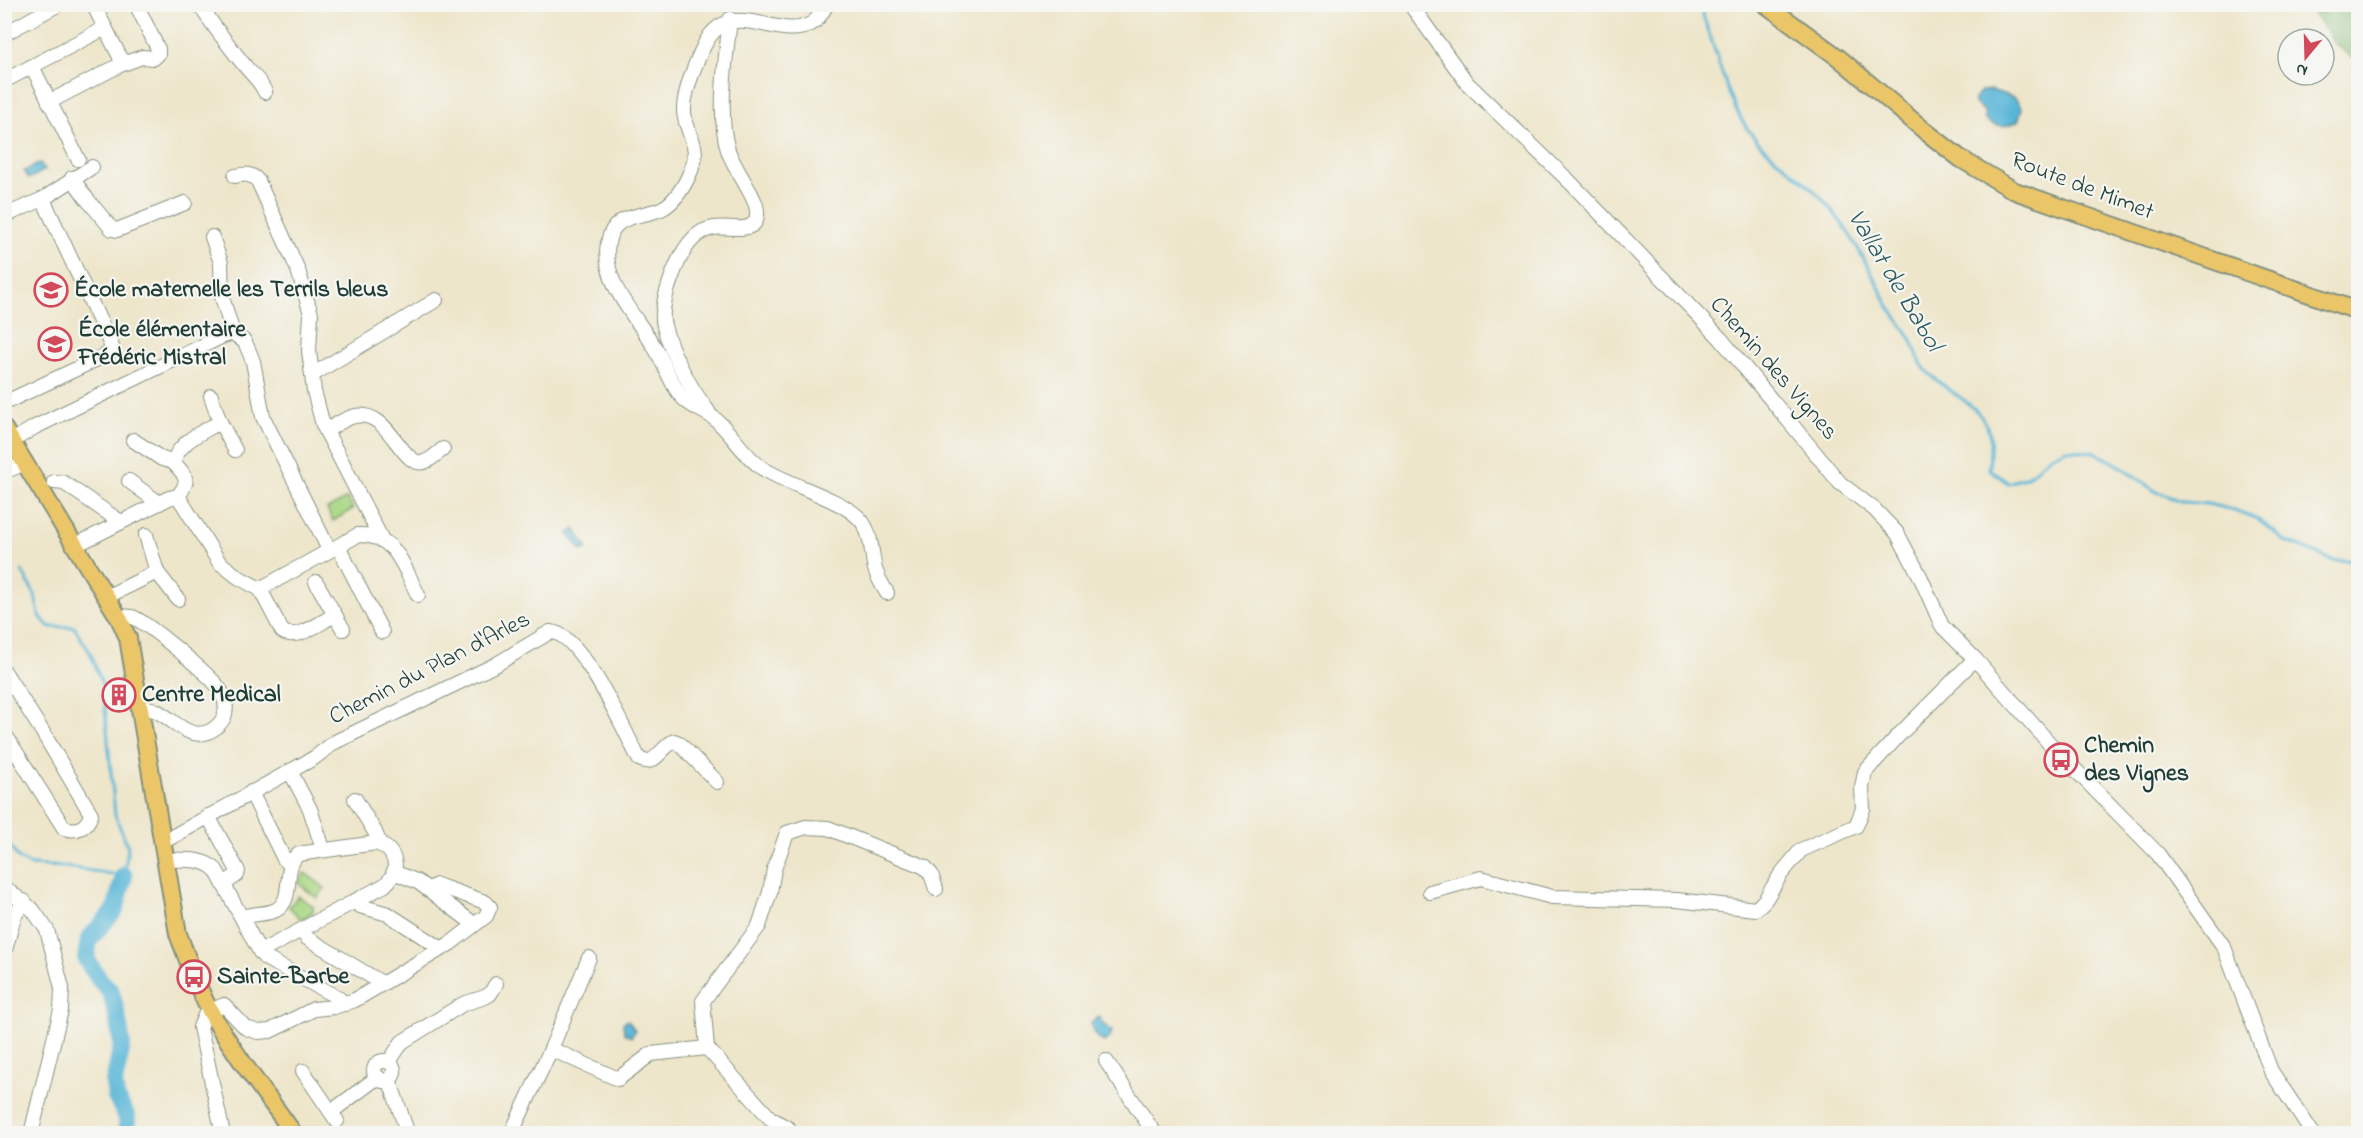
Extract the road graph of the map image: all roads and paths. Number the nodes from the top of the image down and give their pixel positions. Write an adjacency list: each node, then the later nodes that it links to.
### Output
1 (59, 4): 10 (street)
2 (93, 4): 9 (street)
3 (136, 4): 11 (street)
4 (200, 4): 14 (street)
5 (827, 4): 8 (street)
6 (1410, 4): 60 (street, Chemin des Vignes)
7 (1765, 4): 25 (main road, Route de Mimet)
8 (730, 19): 30 (street); 30 (street)
9 (105, 28): 11 (street); 12 (street)
10 (4, 34)
11 (120, 65): 15 (street)
12 (32, 66): 13 (street); 15 (street)
13 (4, 81)
14 (265, 92)
15 (50, 102): 16 (street)
16 (78, 159)
17 (92, 167): 19 (street)
18 (235, 176): 27 (street)
19 (72, 178): 20 (street); 21 (street)
20 (43, 199): 22 (street); 29 (street)
21 (185, 203)
22 (4, 216)
23 (212, 237): 26 (street)
24 (436, 300): 27 (street)
25 (2358, 311)
26 (233, 333): 33 (street); 48 (street)
27 (312, 375): 32 (street)
28 (211, 396): 31 (street)
29 (4, 403)
30 (714, 418): 52 (street)
31 (220, 422): 36 (street); 37 (street)
32 (326, 431): 35 (street); 46 (street)
33 (8, 435): 38 (main road)
34 (133, 440): 37 (street)
35 (443, 449)
36 (235, 450)
37 (173, 462): 42 (street)
38 (25, 463): 39 (street); 47 (main road)
39 (4, 472)
40 (129, 481): 43 (street)
41 (54, 482): 44 (street)
42 (178, 496): 43 (street); 51 (street)
43 (159, 503): 44 (street)
44 (122, 522): 47 (street)
45 (146, 535): 49 (street)
46 (381, 538): 48 (street); 53 (street)
47 (76, 546): 54 (main road)
48 (334, 548): 51 (street); 59 (street)
49 (157, 572): 54 (street); 55 (street)
50 (316, 582): 56 (street)
51 (260, 590): 56 (street)
52 (887, 593)
53 (418, 595)
54 (106, 597): 57 (main road)
55 (178, 599)
56 (335, 615): 58 (street)
57 (119, 618): 62 (main road); 62 (street)
58 (343, 629)
59 (382, 632)
60 (1975, 659): 79 (street); 105 (street, Chemin des Vignes)
61 (4, 671): 63 (street)
62 (141, 708): 69 (main road)
63 (4, 733)
64 (290, 771): 65 (street, Chemin du Plan d'Arles); 66 (street, Chemin du Plan d'Arles); 71 (street)
65 (717, 782)
66 (251, 792): 68 (street, Chemin du Plan d'Arles); 73 (street)
67 (355, 799): 70 (street)
68 (208, 816): 69 (street, Chemin du Plan d'Arles); 75 (street)
69 (162, 838): 72 (main road)
70 (380, 844): 71 (street); 74 (street)
71 (323, 849): 73 (street)
72 (166, 860): 75 (street); 92 (main road)
73 (290, 864): 82 (street)
74 (394, 872): 77 (street); 81 (street)
75 (224, 884): 82 (street)
76 (4, 887): 80 (street)
77 (429, 889): 83 (street); 83 (street)
78 (936, 889): 93 (street)
79 (1430, 892)
80 (24, 901): 87 (street); 99 (street)
81 (355, 901): 84 (street); 85 (street)
82 (243, 918): 86 (street)
83 (474, 924): 85 (street)
84 (301, 930): 86 (street); 89 (street)
85 (442, 949): 89 (street)
86 (260, 952): 91 (street)
87 (4, 954)
88 (589, 958): 94 (street)
89 (382, 983): 91 (street)
90 (496, 984): 97 (street)
91 (345, 1004): 92 (street)
92 (210, 1010): 100 (street); 101 (main road)
93 (707, 1048): 94 (street); 98 (street)
94 (551, 1049): 103 (street)
95 (1106, 1061): 104 (street)
96 (303, 1071): 97 (street)
97 (383, 1078): 102 (street)
98 (789, 1129)
99 (31, 1134)
100 (224, 1134)
101 (294, 1134)
102 (408, 1134)
103 (511, 1134)
104 (1155, 1134)
105 (2313, 1134)

